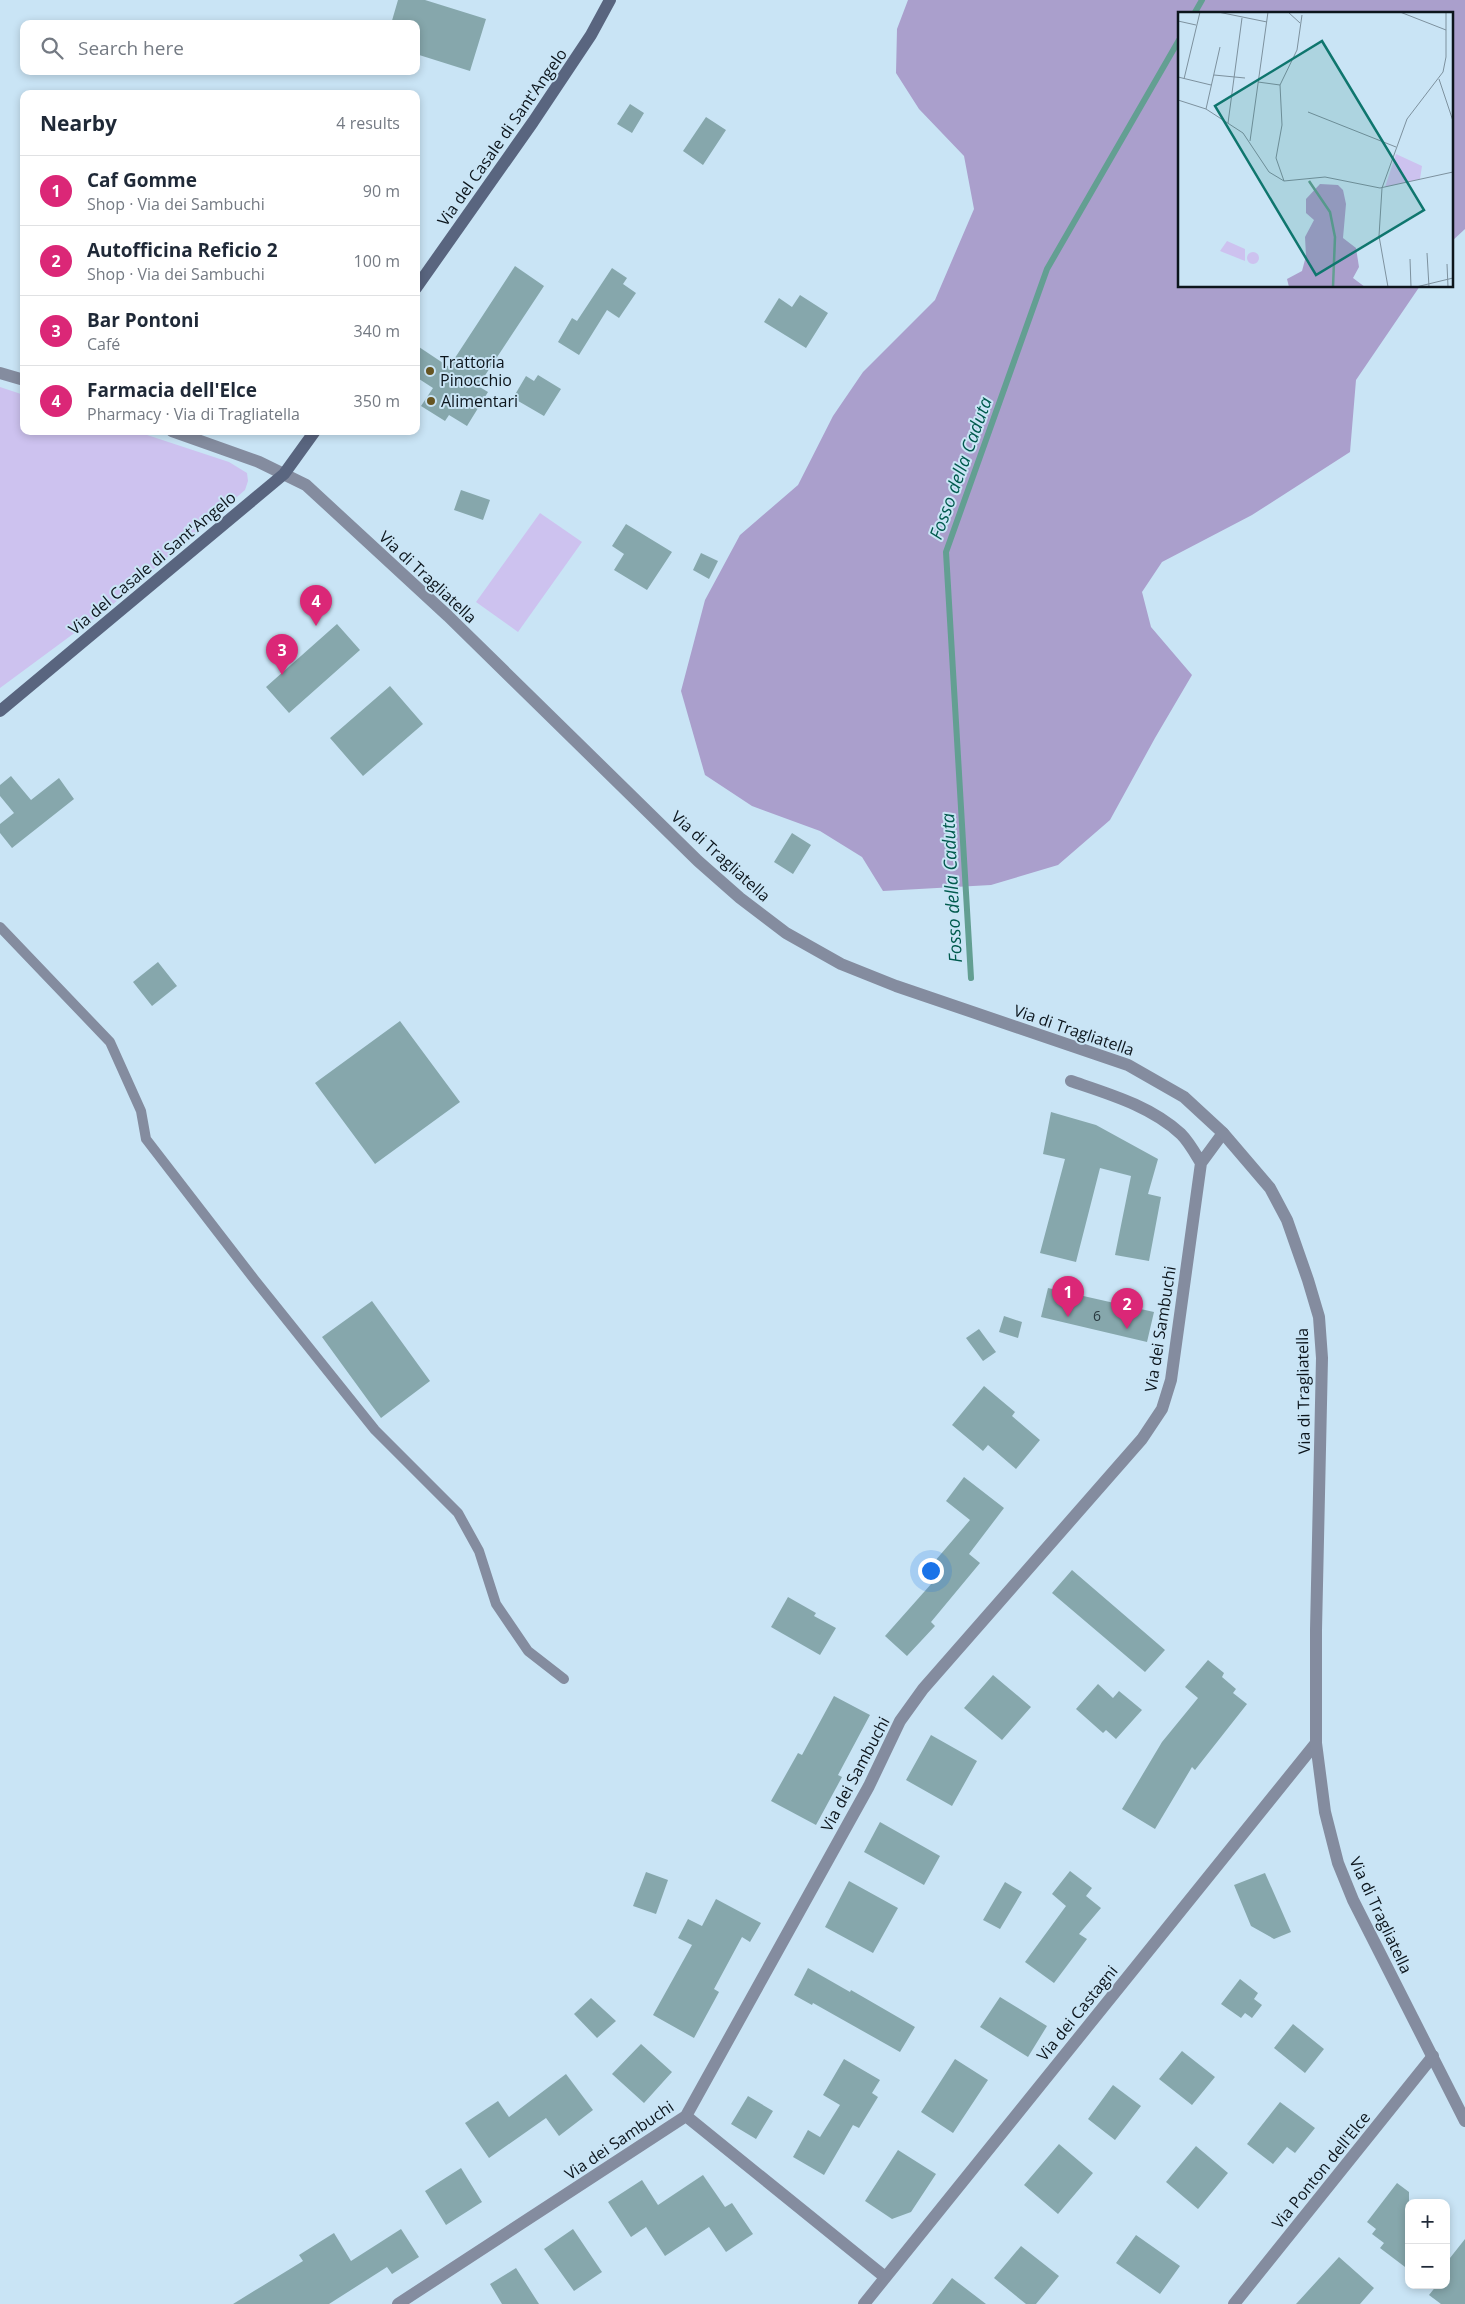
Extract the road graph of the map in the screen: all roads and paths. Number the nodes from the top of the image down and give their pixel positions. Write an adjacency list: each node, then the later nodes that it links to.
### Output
1 (610, 0): 2 (main road, Via del Casale di Sant'Angelo)
2 (420, 282)
3 (0, 372): 4 (street)
4 (20, 379)
5 (183, 435): 7 (street, Via di Tragliatella)
6 (312, 435): 7 (main road, Via del Casale di Sant'Angelo)
7 (284, 474): 8 (main road, Via del Casale di Sant'Angelo); 11 (street, Via di Tragliatella)
8 (0, 711)
9 (0, 927): 13 (lane)
10 (1071, 1081): 12 (street)
11 (1222, 1133): 12 (street, Via dei Sambuchi); 14 (street, Via di Tragliatella)
12 (1201, 1163): 16 (street, Via dei Sambuchi)
13 (564, 1679)
14 (1316, 1743): 15 (street, Via di Tragliatella); 18 (street, Via dei Castagni)
15 (1433, 2056): 17 (street, Via di Tragliatella); 21 (street, Via Ponton dell'Elce)
16 (686, 2116): 18 (street); 19 (street, Via dei Sambuchi)
17 (1465, 2120)
18 (885, 2277): 20 (street, Via dei Castagni)
19 (398, 2304)
20 (864, 2304)
21 (1234, 2304)

